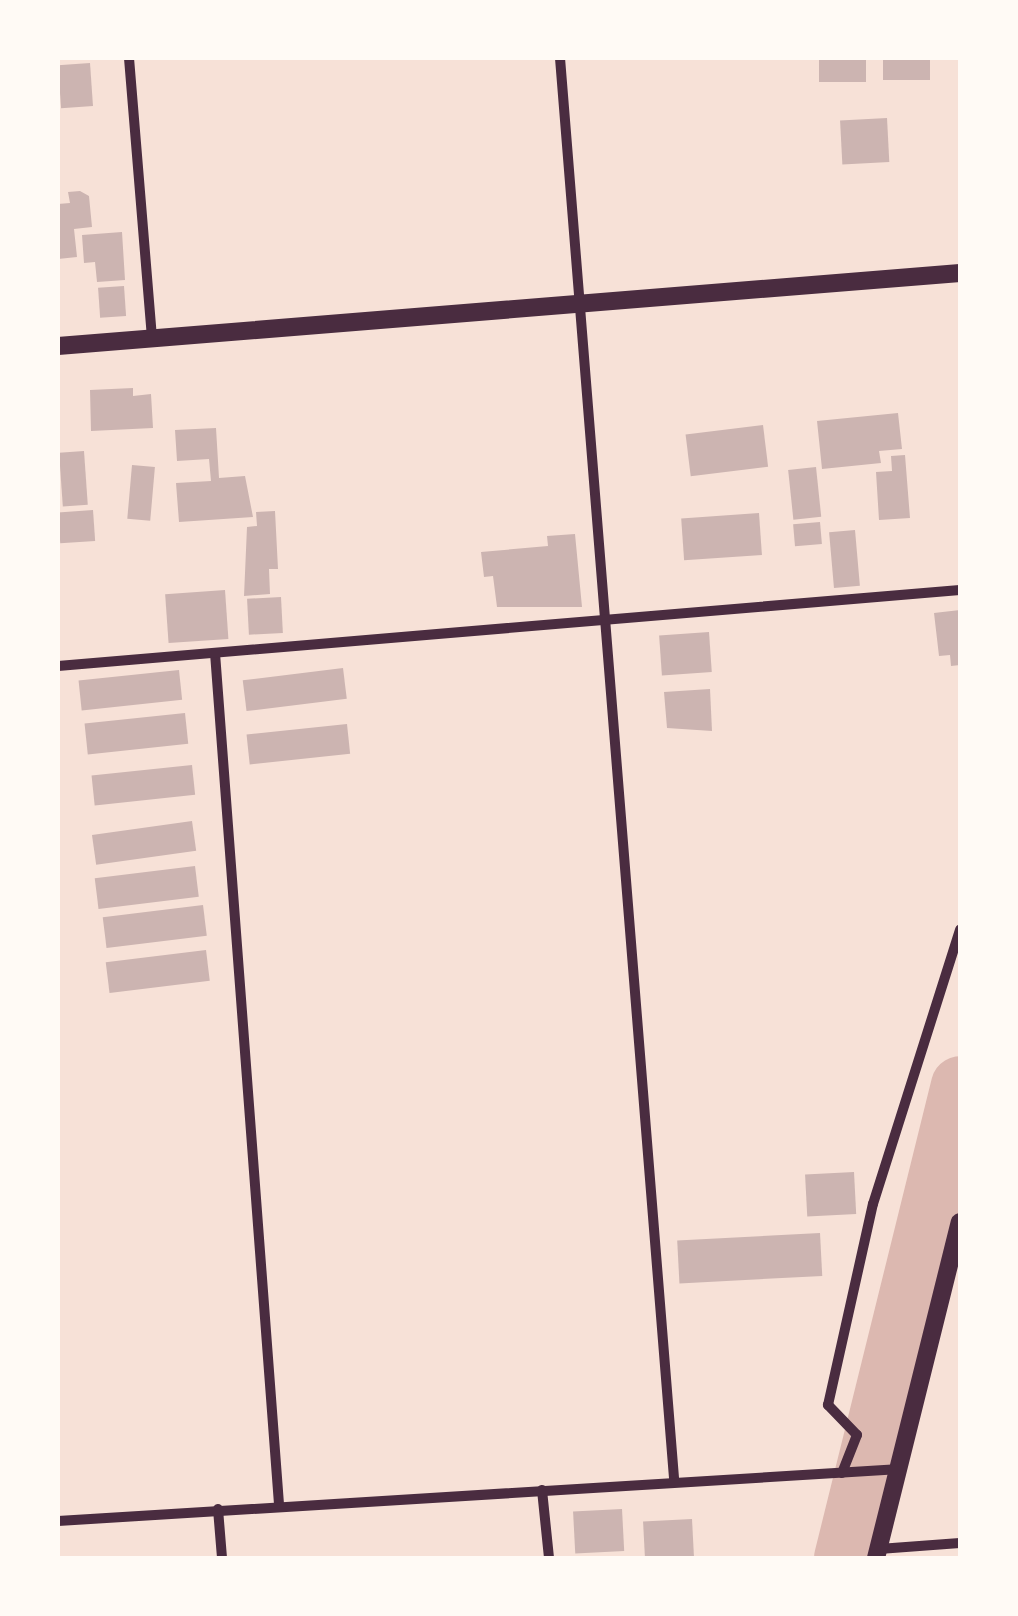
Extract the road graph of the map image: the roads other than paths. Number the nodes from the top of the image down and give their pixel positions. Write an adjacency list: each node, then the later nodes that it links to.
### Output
1 (129, 58): 5 (street)
2 (560, 58): 4 (street)
3 (960, 273): 4 (street)
4 (580, 305): 5 (street); 8 (street)
5 (152, 339): 6 (street)
6 (58, 346)
7 (960, 590): 8 (street)
8 (605, 620): 9 (street); 15 (street)
9 (215, 653): 10 (street); 17 (street)
10 (58, 666)
11 (960, 929): 14 (street)
12 (960, 1222): 13 (street)
13 (902, 1469): 14 (street); 21 (street)
14 (842, 1472): 15 (street)
15 (674, 1480): 16 (street)
16 (542, 1490): 17 (street); 23 (street)
17 (280, 1504): 18 (street)
18 (218, 1509): 19 (street); 22 (street)
19 (58, 1521)
20 (960, 1542): 21 (street)
21 (878, 1554)
22 (222, 1558)
23 (549, 1558)

